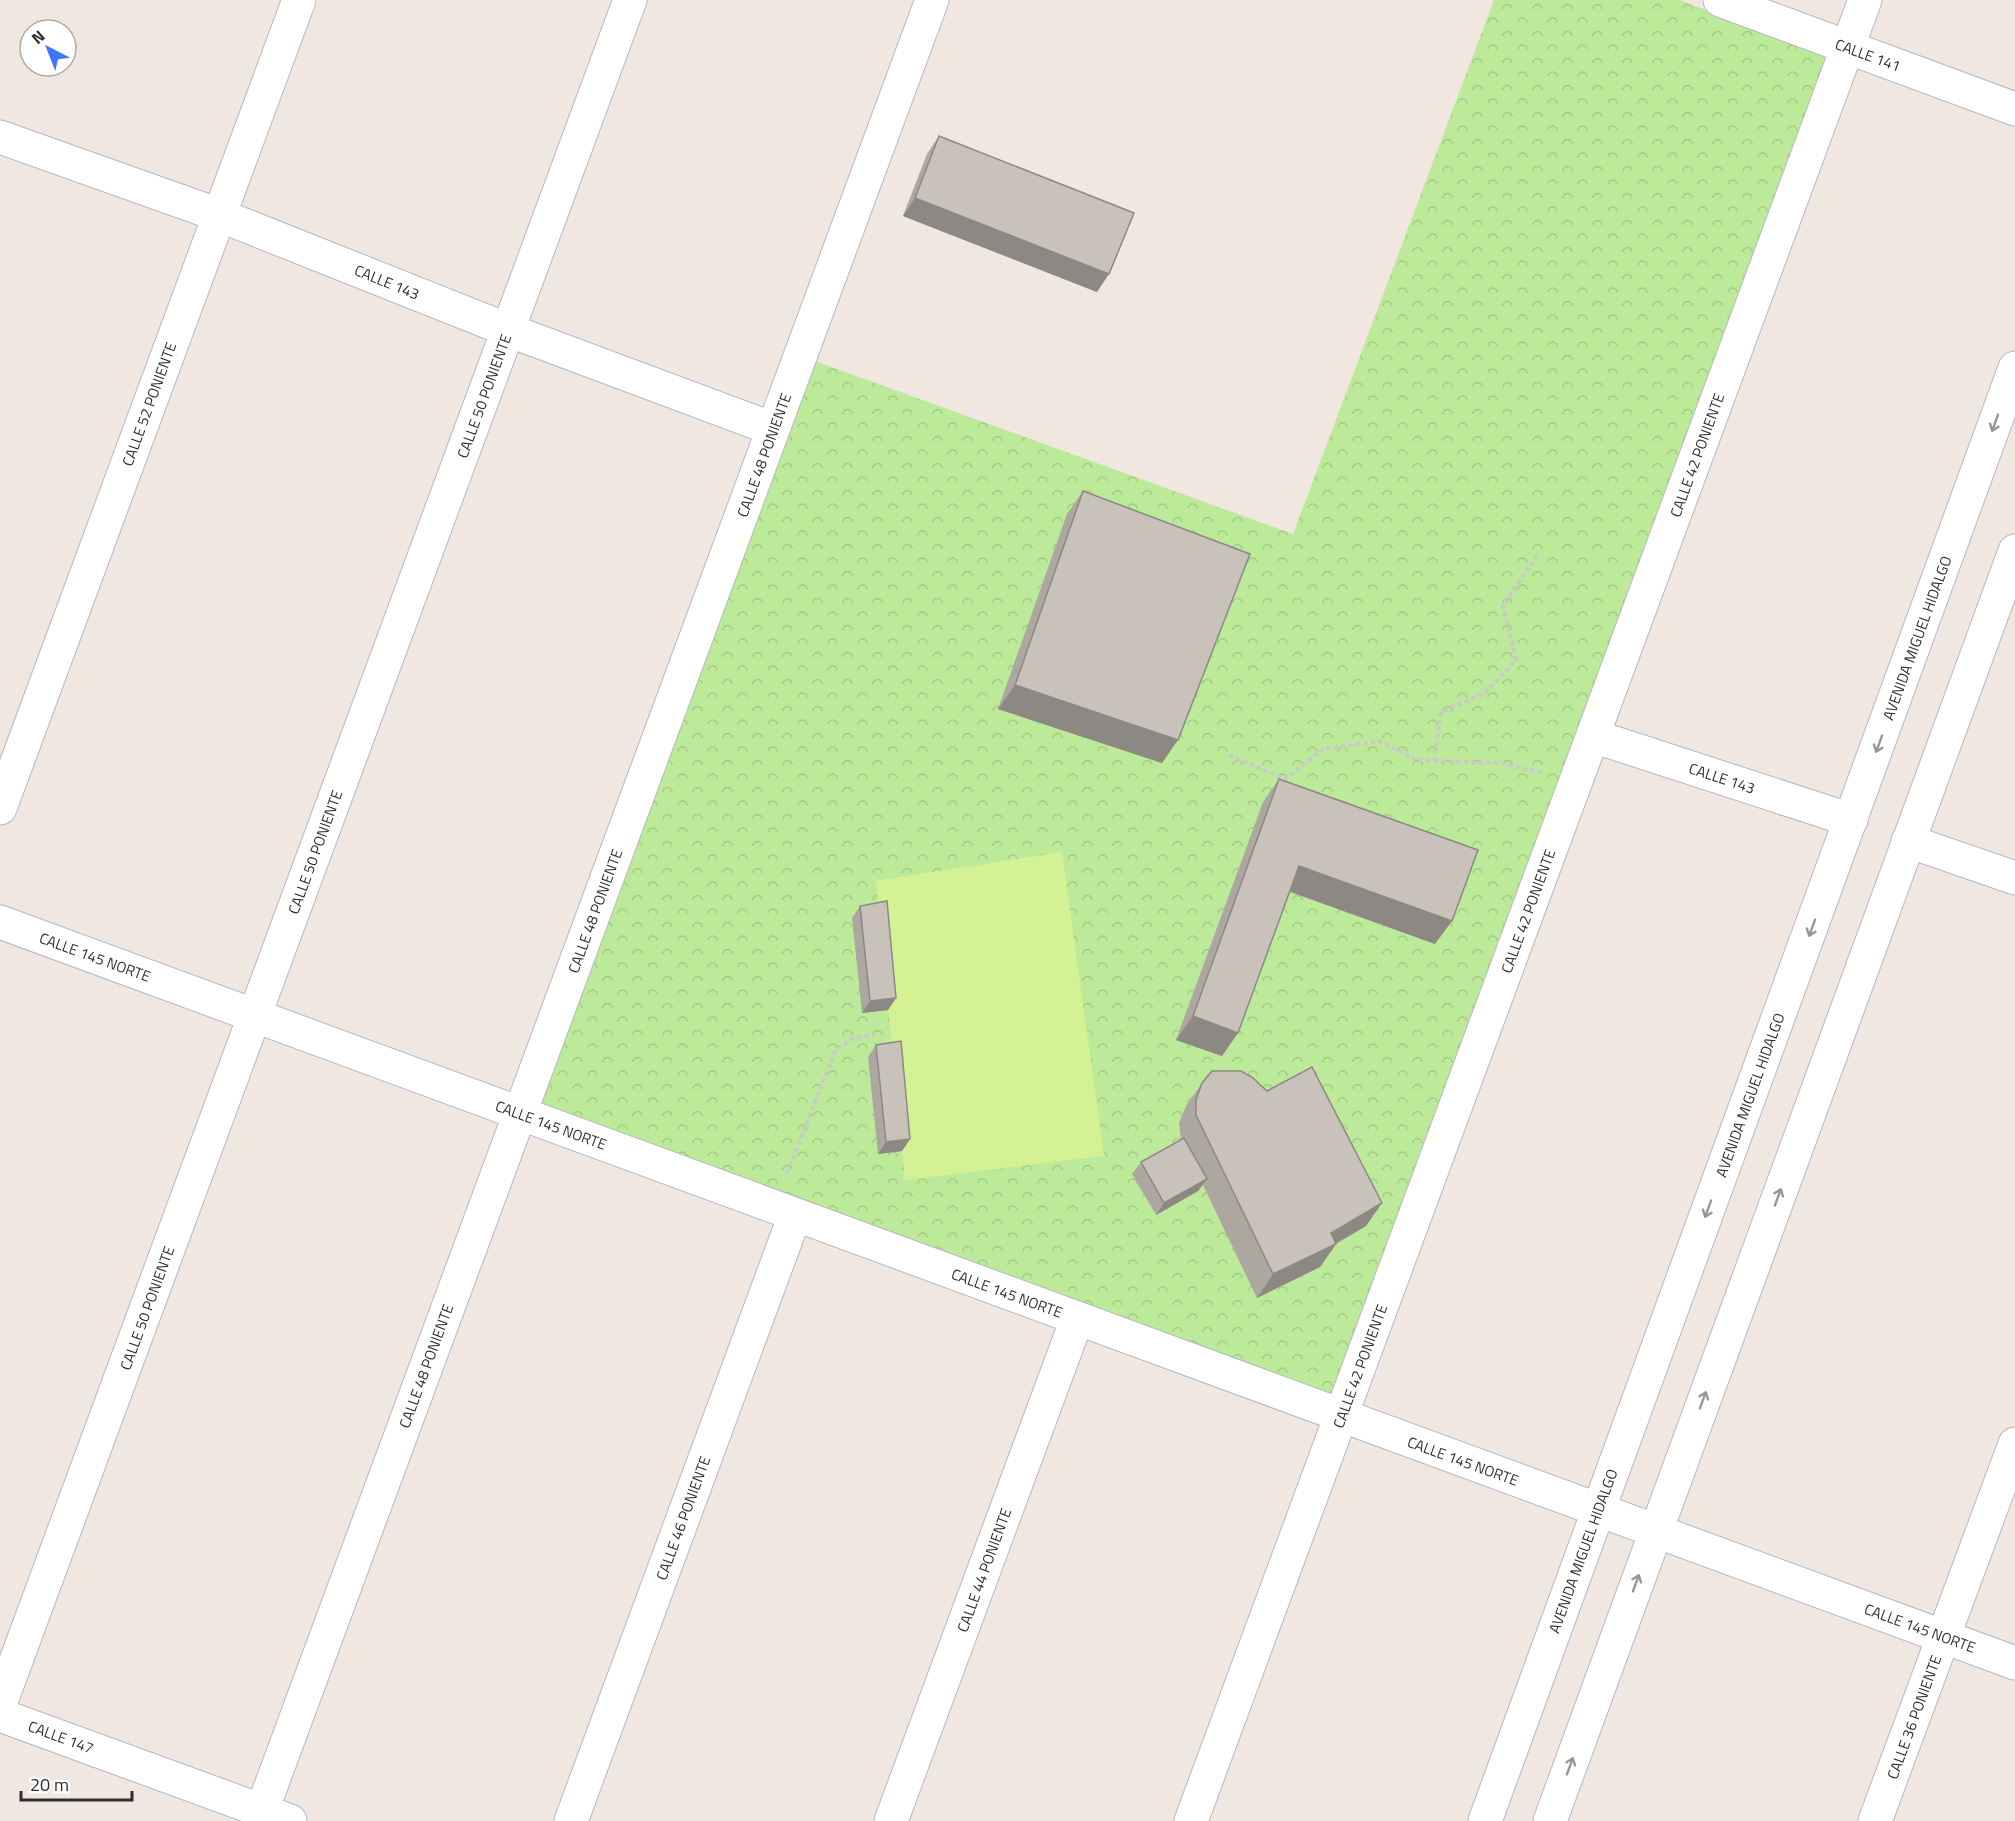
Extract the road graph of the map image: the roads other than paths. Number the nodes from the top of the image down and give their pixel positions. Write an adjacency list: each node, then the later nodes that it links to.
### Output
1 (299, 0): 9 (street, CALLE 52 PONIENTE)
2 (630, 0): 10 (street, CALLE 50 PONIENTE)
3 (932, 0): 12 (street, CALLE 48 PONIENTE)
4 (1720, 0): 6 (street, CALLE 141)
5 (1865, 0): 6 (street, CALLE 42 PONIENTE)
6 (1848, 47): 7 (street, CALLE 141); 14 (street, CALLE 42 PONIENTE)
7 (2015, 109)
8 (0, 137): 9 (street, CALLE 143)
9 (219, 215): 10 (street, CALLE 143); 15 (street, CALLE 52 PONIENTE)
10 (508, 330): 12 (street, CALLE 143); 20 (street, CALLE 50 PONIENTE)
11 (2015, 368): 16 (street, AVENIDA MIGUEL HIDALGO, one-way to 16)
12 (773, 429): 21 (street, CALLE 48 PONIENTE)
13 (2015, 551): 17 (street)
14 (1593, 736): 16 (street, CALLE 143); 24 (street, CALLE 42 PONIENTE)
15 (0, 808)
16 (1851, 820): 26 (street, AVENIDA MIGUEL HIDALGO, one-way to 26)
17 (1908, 842): 18 (street); 27 (street, one-way to 17)
18 (2015, 878)
19 (0, 922): 20 (street, CALLE 145 NORTE)
20 (255, 1016): 21 (street, CALLE 145 NORTE); 30 (street, CALLE 50 PONIENTE)
21 (520, 1113): 22 (street, CALLE 145 NORTE); 32 (street, CALLE 48 PONIENTE)
22 (785, 1211): 23 (street, CALLE 145 NORTE); 33 (street, CALLE 46 PONIENTE)
23 (1077, 1319): 24 (street, CALLE 145 NORTE); 34 (street, CALLE 44 PONIENTE)
24 (1341, 1416): 26 (street, CALLE 145 NORTE); 35 (street, CALLE 42 PONIENTE)
25 (2015, 1444): 28 (street, CALLE 36 PONIENTE)
26 (1598, 1511): 27 (street, CALLE 145 NORTE); 36 (street, AVENIDA MIGUEL HIDALGO)
27 (1655, 1532): 28 (street, CALLE 145 NORTE); 37 (street, one-way to 27)
28 (1944, 1637): 29 (street, CALLE 145 NORTE); 38 (street, CALLE 36 PONIENTE)
29 (2015, 1663)
30 (0, 1704)
31 (0, 1715): 32 (street, CALLE 147)
32 (270, 1818)
33 (571, 1821)
34 (891, 1821)
35 (1191, 1821)
36 (1485, 1821)
37 (1550, 1821)
38 (1875, 1821)

